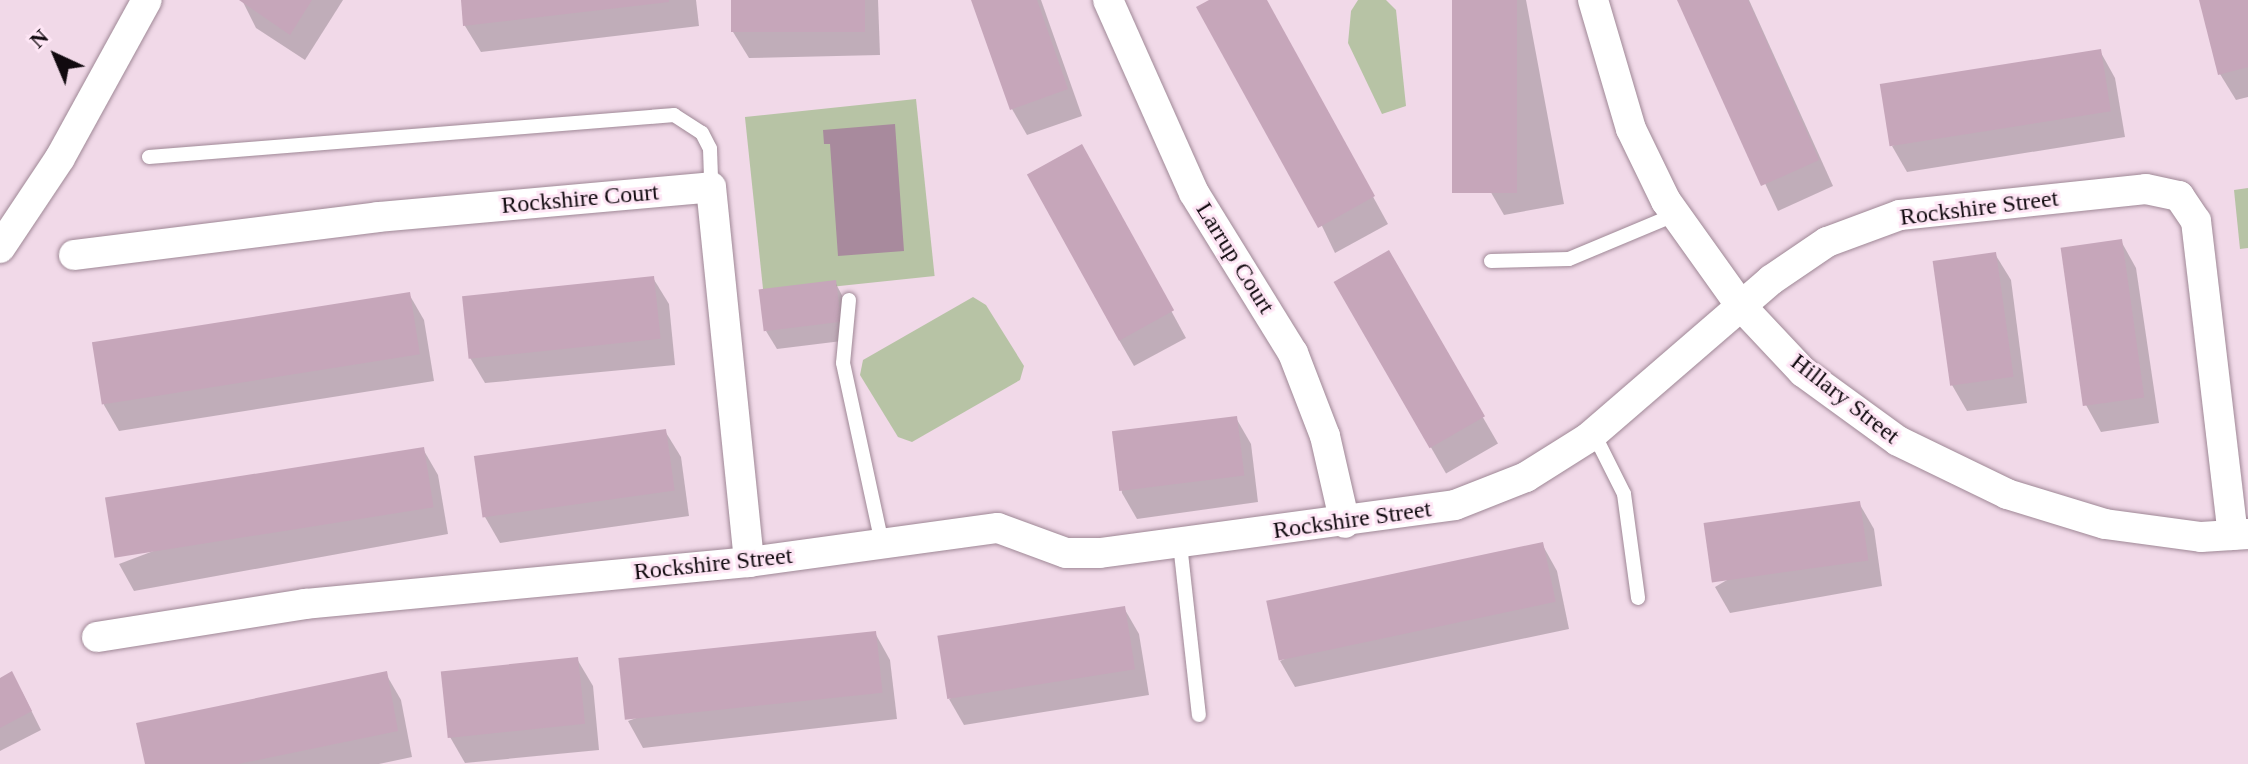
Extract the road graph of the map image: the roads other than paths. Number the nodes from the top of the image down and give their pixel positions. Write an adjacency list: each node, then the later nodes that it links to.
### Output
1 (147, 0): 7 (street)
2 (1108, 0): 13 (street, Larrup Court)
3 (1593, 0): 6 (street, Hillary Street)
4 (149, 157): 5 (lane)
5 (711, 187): 8 (street, Rockshire Court); 17 (street)
6 (1674, 215): 9 (lane); 11 (street, Hillary Street)
7 (0, 248)
8 (74, 255)
9 (1491, 261)
10 (849, 300): 15 (lane)
11 (1741, 306): 12 (street, Rockshire Street); 14 (street, Hillary Street); 14 (street, Rockshire Street)
12 (1594, 434): 13 (street, Rockshire Street); 18 (lane)
13 (1345, 523): 16 (street, Rockshire Street)
14 (2240, 535)
15 (882, 544): 16 (street, Rockshire Street); 17 (street, Rockshire Street)
16 (1180, 544): 20 (lane)
17 (749, 562): 19 (street, Rockshire Street)
18 (1638, 598)
19 (97, 637)
20 (1199, 715)

